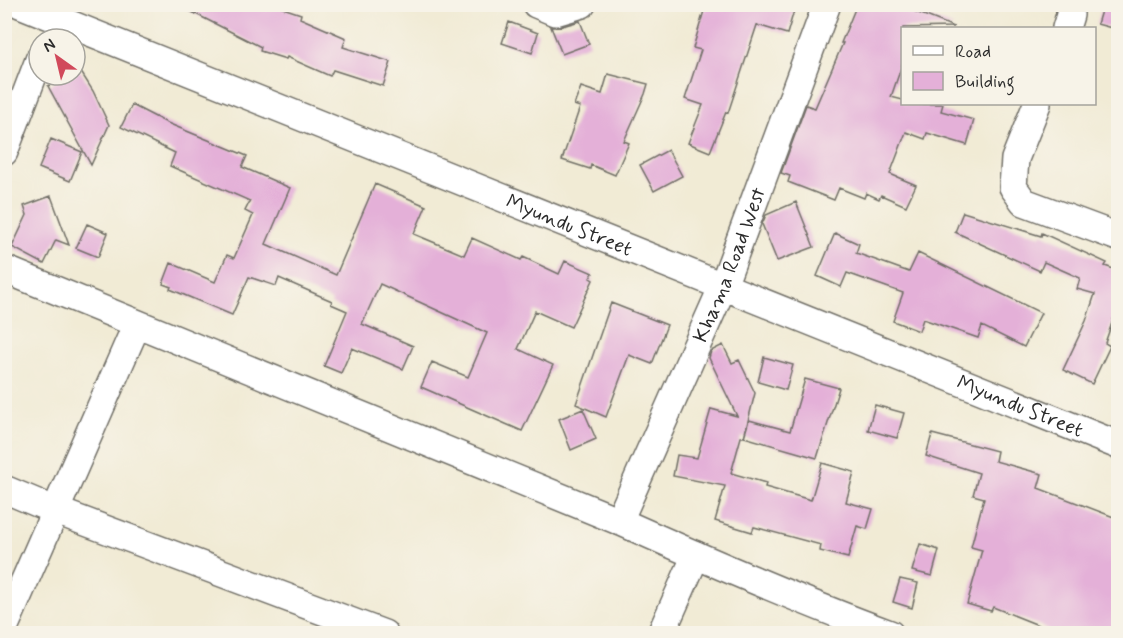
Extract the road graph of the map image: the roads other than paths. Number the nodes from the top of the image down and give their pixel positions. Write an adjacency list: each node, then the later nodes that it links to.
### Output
1 (20, 4): 6 (street, Myundu Street)
2 (536, 4): 3 (street)
3 (582, 4)
4 (827, 4): 13 (street, Khama Road West)
5 (1070, 4): 7 (street)
6 (54, 20): 13 (street, Myundu Street)
7 (1066, 27)
8 (29, 87): 10 (street)
9 (1037, 105): 11 (street)
10 (4, 152)
11 (1119, 237)
12 (4, 269): 14 (street)
13 (723, 286): 15 (street, Myundu Street); 18 (street, Khama Road West)
14 (137, 324): 17 (street); 18 (street)
15 (1119, 445)
16 (4, 489): 17 (street)
17 (54, 510): 20 (street); 21 (street)
18 (619, 521): 19 (street)
19 (696, 555): 22 (street); 23 (street)
20 (4, 628)
21 (384, 633)
22 (661, 633)
23 (890, 633)

